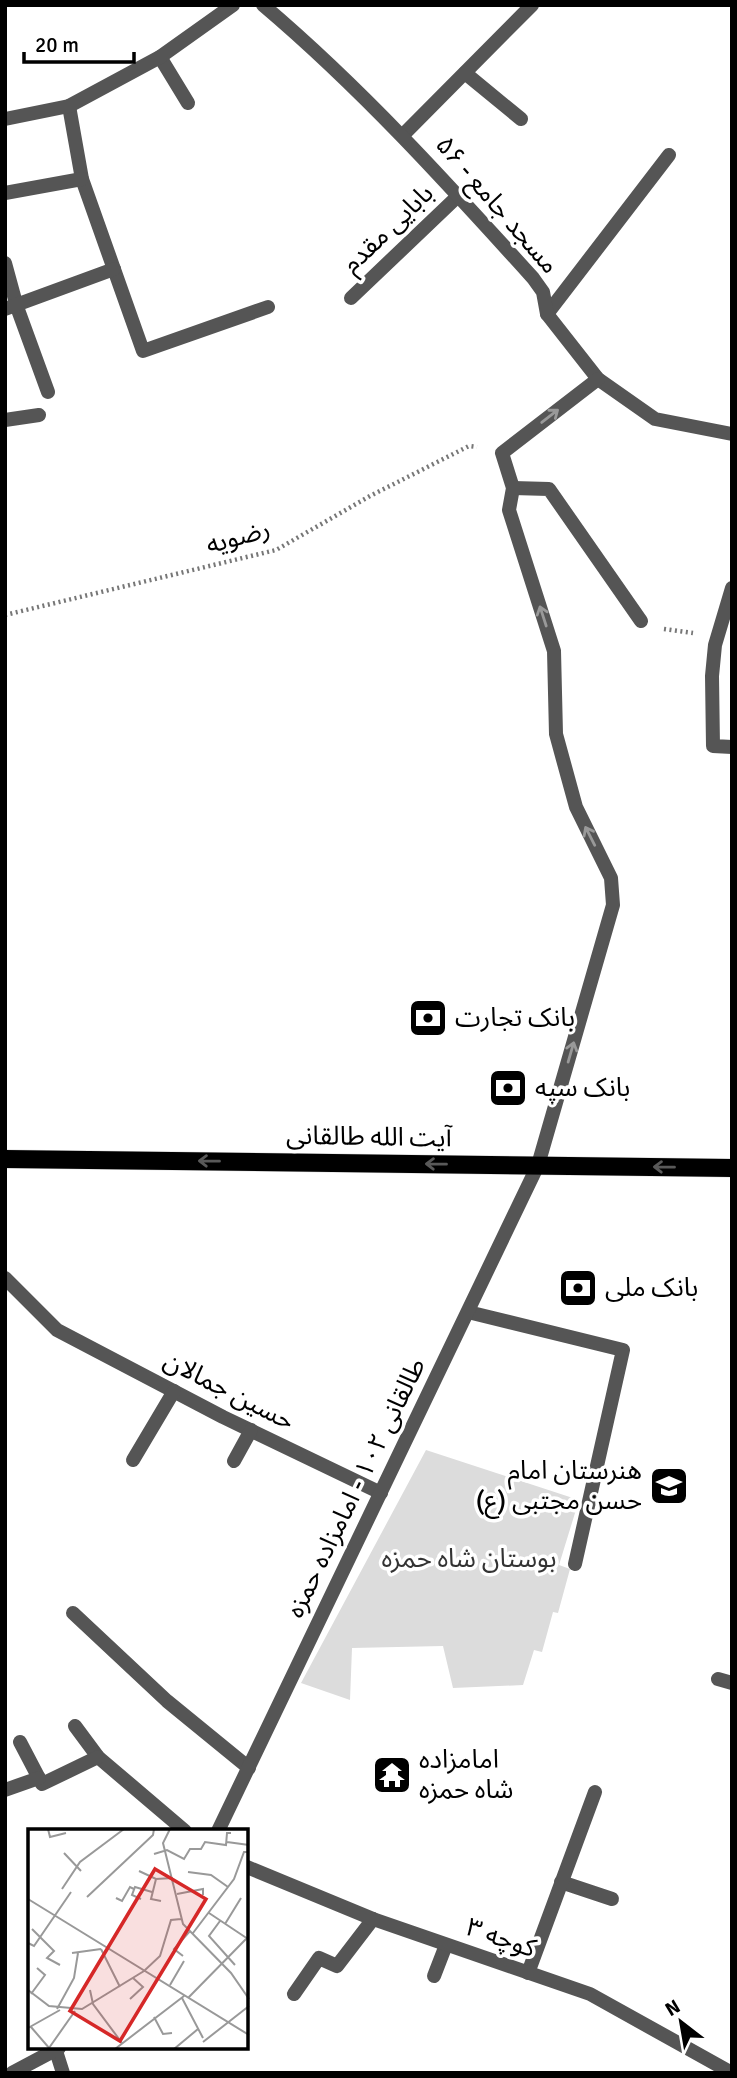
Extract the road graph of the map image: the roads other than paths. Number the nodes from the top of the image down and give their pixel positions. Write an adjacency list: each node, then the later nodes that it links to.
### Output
1 (233, 5): 4 (street)
2 (263, 5): 10 (street, ۵۶ - مسجد جامع)
3 (532, 5): 5 (street)
4 (160, 57): 6 (street); 7 (street)
5 (465, 73): 9 (street); 10 (street)
6 (188, 103)
7 (69, 106): 8 (street); 12 (street)
8 (5, 119)
9 (520, 119)
10 (403, 135): 14 (street, ۵۶ - مسجد جامع)
11 (669, 155): 20 (street)
12 (82, 179): 13 (street); 16 (street)
13 (5, 193)
14 (458, 196): 17 (street, بابایی مقدم); 20 (street, ۵۶ - مسجد جامع)
15 (5, 263): 19 (street)
16 (114, 270): 18 (street); 19 (street)
17 (351, 298)
18 (268, 307)
19 (11, 308): 22 (street)
20 (548, 314): 21 (street, ۵۶ - مسجد جامع)
21 (598, 379): 25 (street, ۵۶ - مسجد جامع); 26 (street, طالقانی ۱۰۲ - امامزاده حمزه, one-way to 21)
22 (48, 392)
23 (39, 415): 24 (street)
24 (5, 420)
25 (732, 434)
26 (513, 488): 28 (street); 31 (street, طالقانی ۱۰۲ - امامزاده حمزه, one-way to 26)
27 (732, 588): 29 (street)
28 (641, 621)
29 (732, 747)
30 (5, 1158): 31 (main road, آیت الله طالقانی, one-way to 30)
31 (538, 1165): 32 (main road, آیت الله طالقانی, one-way to 31); 34 (street, طالقانی ۱۰۲ - امامزاده حمزه)
32 (732, 1168)
33 (5, 1278): 35 (street, حسین جمالان)
34 (468, 1312): 39 (street, طالقانی ۱۰۲ - امامزاده حمزه); 40 (street)
35 (174, 1391): 36 (street, حسین جمالان); 37 (street)
36 (251, 1430): 38 (street); 39 (street, حسین جمالان)
37 (132, 1460)
38 (234, 1461)
39 (381, 1493): 45 (street, طالقانی ۱۰۲ - امامزاده حمزه)
40 (575, 1564)
41 (74, 1613): 45 (street)
42 (75, 1726): 44 (street)
43 (20, 1742): 46 (street)
44 (97, 1757): 46 (street); 49 (street)
45 (249, 1768): 50 (street, طالقانی ۱۰۲ - امامزاده حمزه)
46 (39, 1777): 47 (street)
47 (5, 1790)
48 (595, 1792): 52 (street)
49 (183, 1829)
50 (219, 1829)
51 (248, 1867): 54 (street, کوچه ۳)
52 (561, 1882): 53 (street); 56 (street)
53 (612, 1899)
54 (373, 1919): 55 (street, کوچه ۳); 58 (street)
55 (446, 1945): 56 (street, کوچه ۳); 57 (street)
56 (528, 1973): 62 (street, کوچه ۳)
57 (434, 1976)
58 (294, 1994)
59 (58, 2050): 60 (street); 61 (street)
60 (12, 2073)
61 (63, 2073)
62 (732, 2073)

